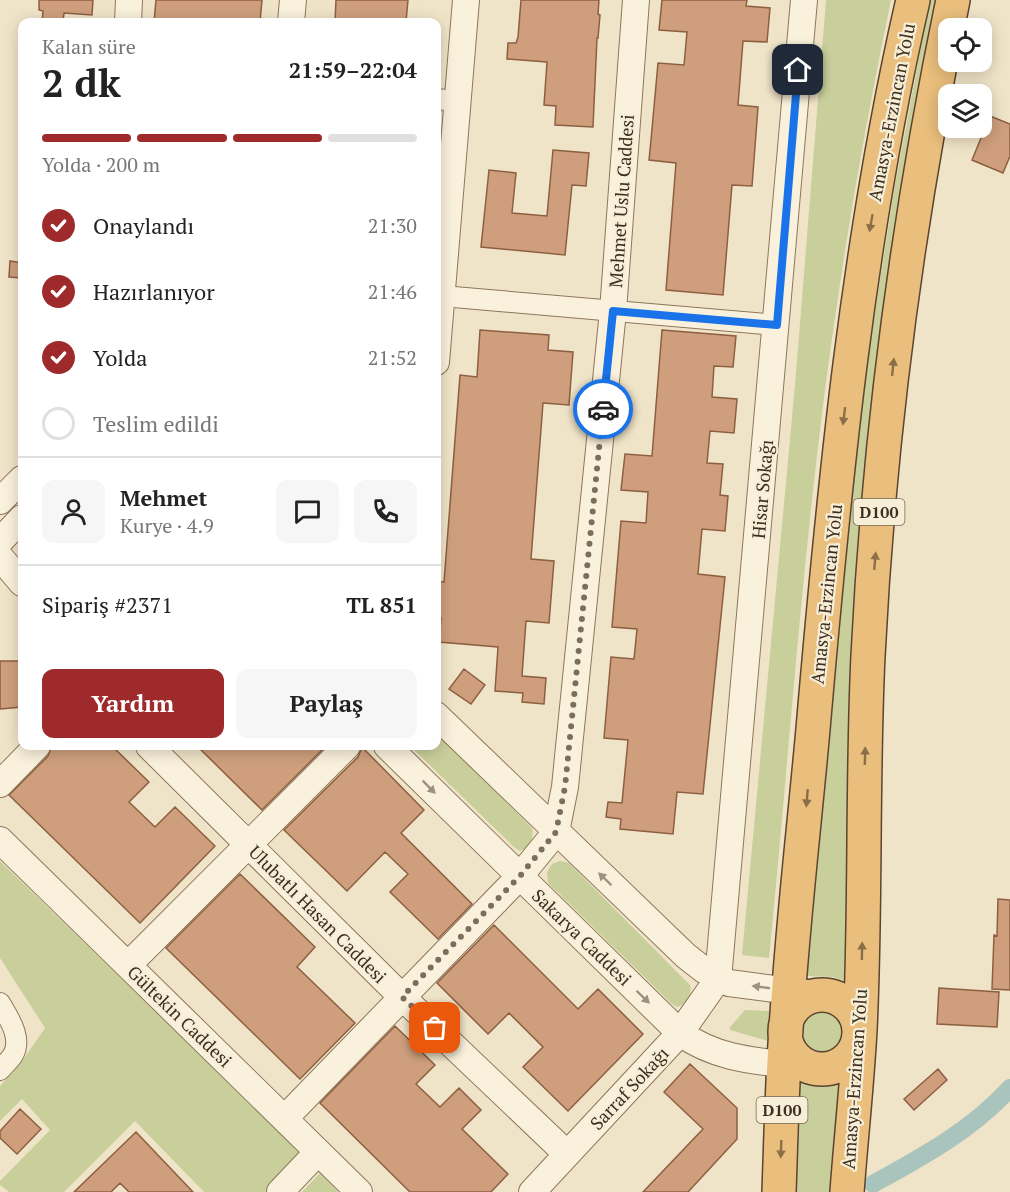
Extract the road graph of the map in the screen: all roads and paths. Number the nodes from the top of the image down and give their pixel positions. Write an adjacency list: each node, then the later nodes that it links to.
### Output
1 (129, 0): 8 (street)
2 (293, 0): 9 (street)
3 (466, 0): 10 (street)
4 (636, 0): 13 (street, Mehmet Uslu Caddesi)
5 (804, 0): 14 (street, Hisar Sokağı)
6 (913, 0): 33 (highway, Amasya-Erzincan Yolu / D100, one-way to 33)
7 (953, 0): 36 (highway, Amasya-Erzincan Yolu / D100, one-way to 7)
8 (128, 18)
9 (291, 18)
10 (447, 100): 11 (street)
11 (442, 296): 12 (street); 13 (street)
12 (441, 307)
13 (613, 311): 14 (street); 27 (street, Mehmet Uslu Caddesi)
14 (777, 325): 32 (street, Hisar Sokağı)
15 (18, 482): 16 (street)
16 (0, 501)
17 (18, 522): 18 (street)
18 (0, 541)
19 (0, 557): 20 (street)
20 (18, 578)
21 (441, 720): 27 (street)
22 (33, 750): 26 (street)
23 (153, 750): 29 (street, Ulubatlı Hasan Caddesi)
24 (343, 750): 29 (street)
25 (391, 750): 30 (street, Sakarya Caddesi, one-way to 30)
26 (0, 784)
27 (556, 832): 30 (street, Mehmet Uslu Caddesi); 32 (street, one-way to 27)
28 (0, 840): 31 (street, Gültekin Caddesi)
29 (249, 846): 31 (street); 34 (street, Ulubatlı Hasan Caddesi)
30 (520, 876): 34 (street, Mehmet Uslu Caddesi); 37 (street, Sakarya Caddesi, one-way to 37)
31 (128, 965): 40 (street, Gültekin Caddesi)
32 (718, 979): 33 (street, one-way to 32); 37 (street, Sarraf Sokağı)
33 (804, 993): 36 (highway); 38 (highway)
34 (402, 997): 40 (street, Mehmet Uslu Caddesi); 42 (street, Ulubatlı Hasan Caddesi)
35 (0, 1003): 39 (street)
36 (860, 1030): 38 (highway); 47 (highway, Amasya-Erzincan Yolu / D100)
37 (680, 1033): 38 (street, Sakarya Caddesi); 42 (street, Sarraf Sokağı)
38 (797, 1065): 43 (highway, D100, one-way to 43)
39 (0, 1070)
40 (285, 1118): 41 (street, Gültekin Caddesi)
41 (318, 1152): 44 (street); 45 (street, Gültekin Caddesi)
42 (567, 1154): 46 (street, Sarraf Sokağı)
43 (773, 1188)
44 (280, 1192)
45 (359, 1192)
46 (532, 1192)
47 (846, 1192)

